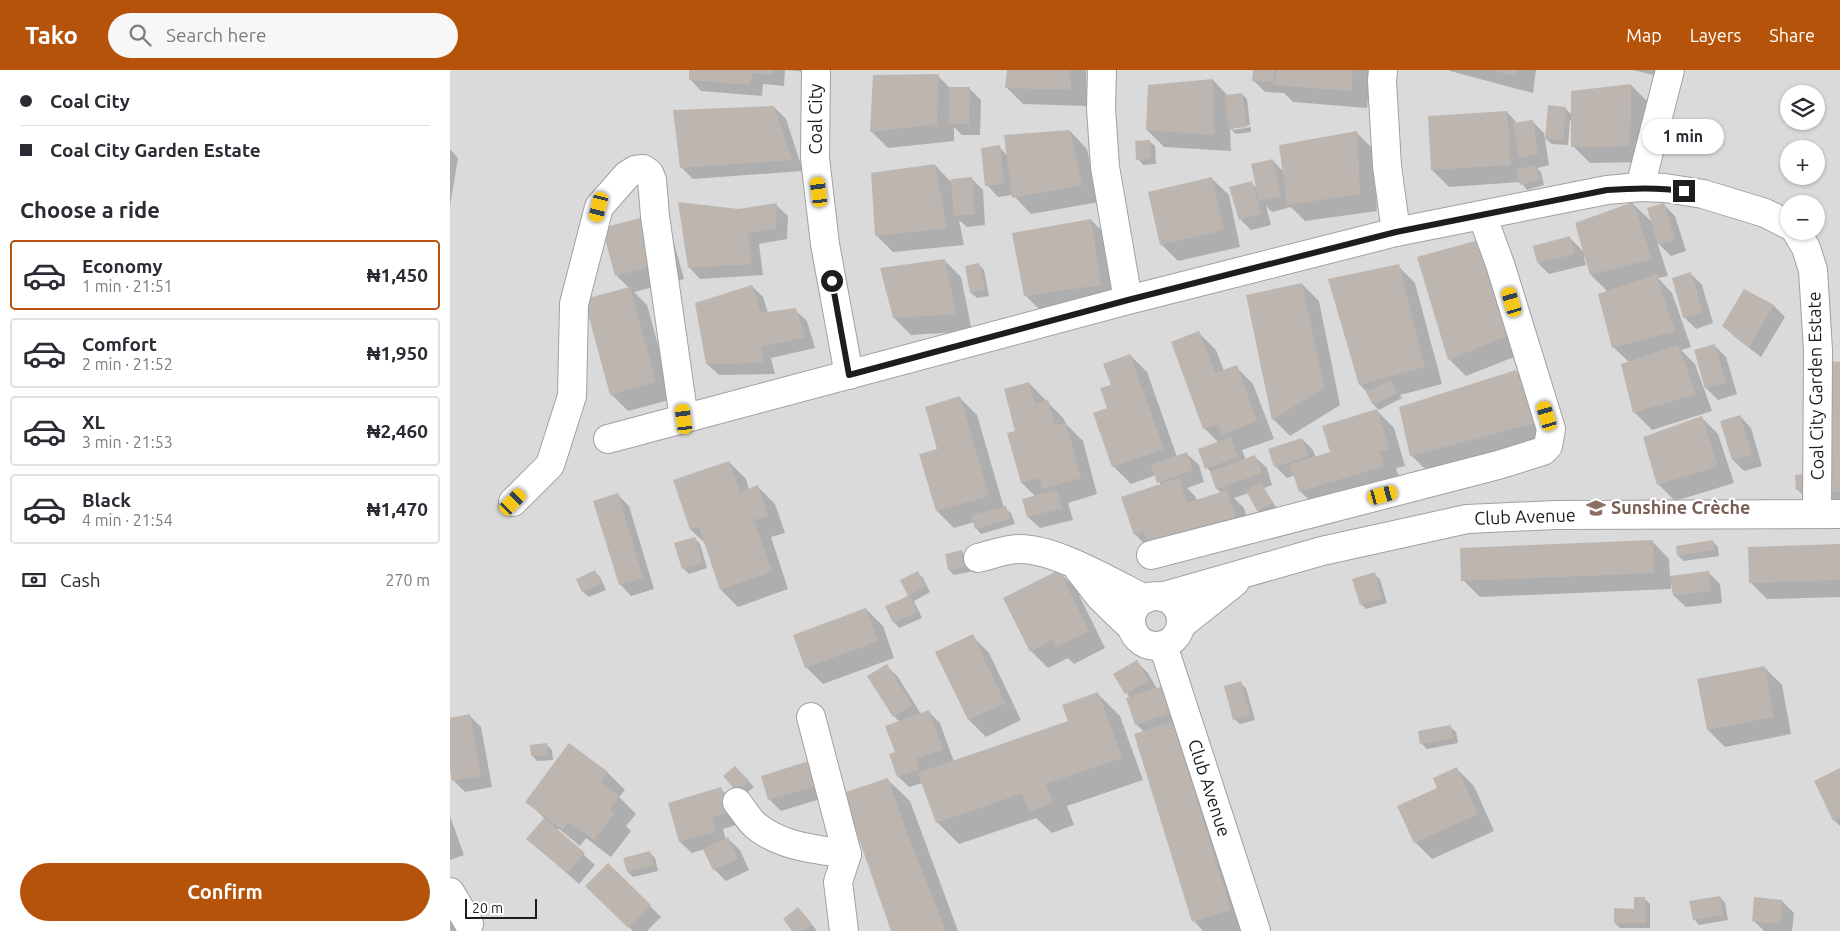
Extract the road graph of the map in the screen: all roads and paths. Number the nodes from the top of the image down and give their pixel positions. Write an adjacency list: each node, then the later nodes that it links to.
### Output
1 (816, 70): 11 (street, Coal City)
2 (1102, 70): 10 (street)
3 (1383, 70): 8 (street)
4 (1670, 70): 5 (street)
5 (1640, 187): 6 (street); 7 (street)
6 (1482, 215): 8 (street); 16 (street)
7 (1780, 220)
8 (1396, 232): 10 (street)
9 (1801, 240): 15 (street, Coal City Garden Estate)
10 (1128, 300): 11 (street)
11 (849, 375): 12 (street)
12 (684, 419): 13 (street); 14 (street)
13 (608, 439)
14 (513, 502)
15 (1828, 514): 19 (street, Club Avenue)
16 (1151, 555)
17 (978, 558): 18 (street)
18 (1075, 565): 20 (street); 22 (street)
19 (1246, 573): 20 (street, Club Avenue); 21 (street, Club Avenue)
20 (1153, 598): 21 (street); 22 (street)
21 (1181, 625): 23 (street, Club Avenue)
22 (1132, 628): 23 (street)
23 (1163, 646): 30 (street, Club Avenue)
24 (811, 717): 26 (street)
25 (737, 802): 26 (street)
26 (847, 854): 29 (street)
27 (450, 892): 28 (street)
28 (469, 924)
29 (844, 931)
30 (1256, 931)

